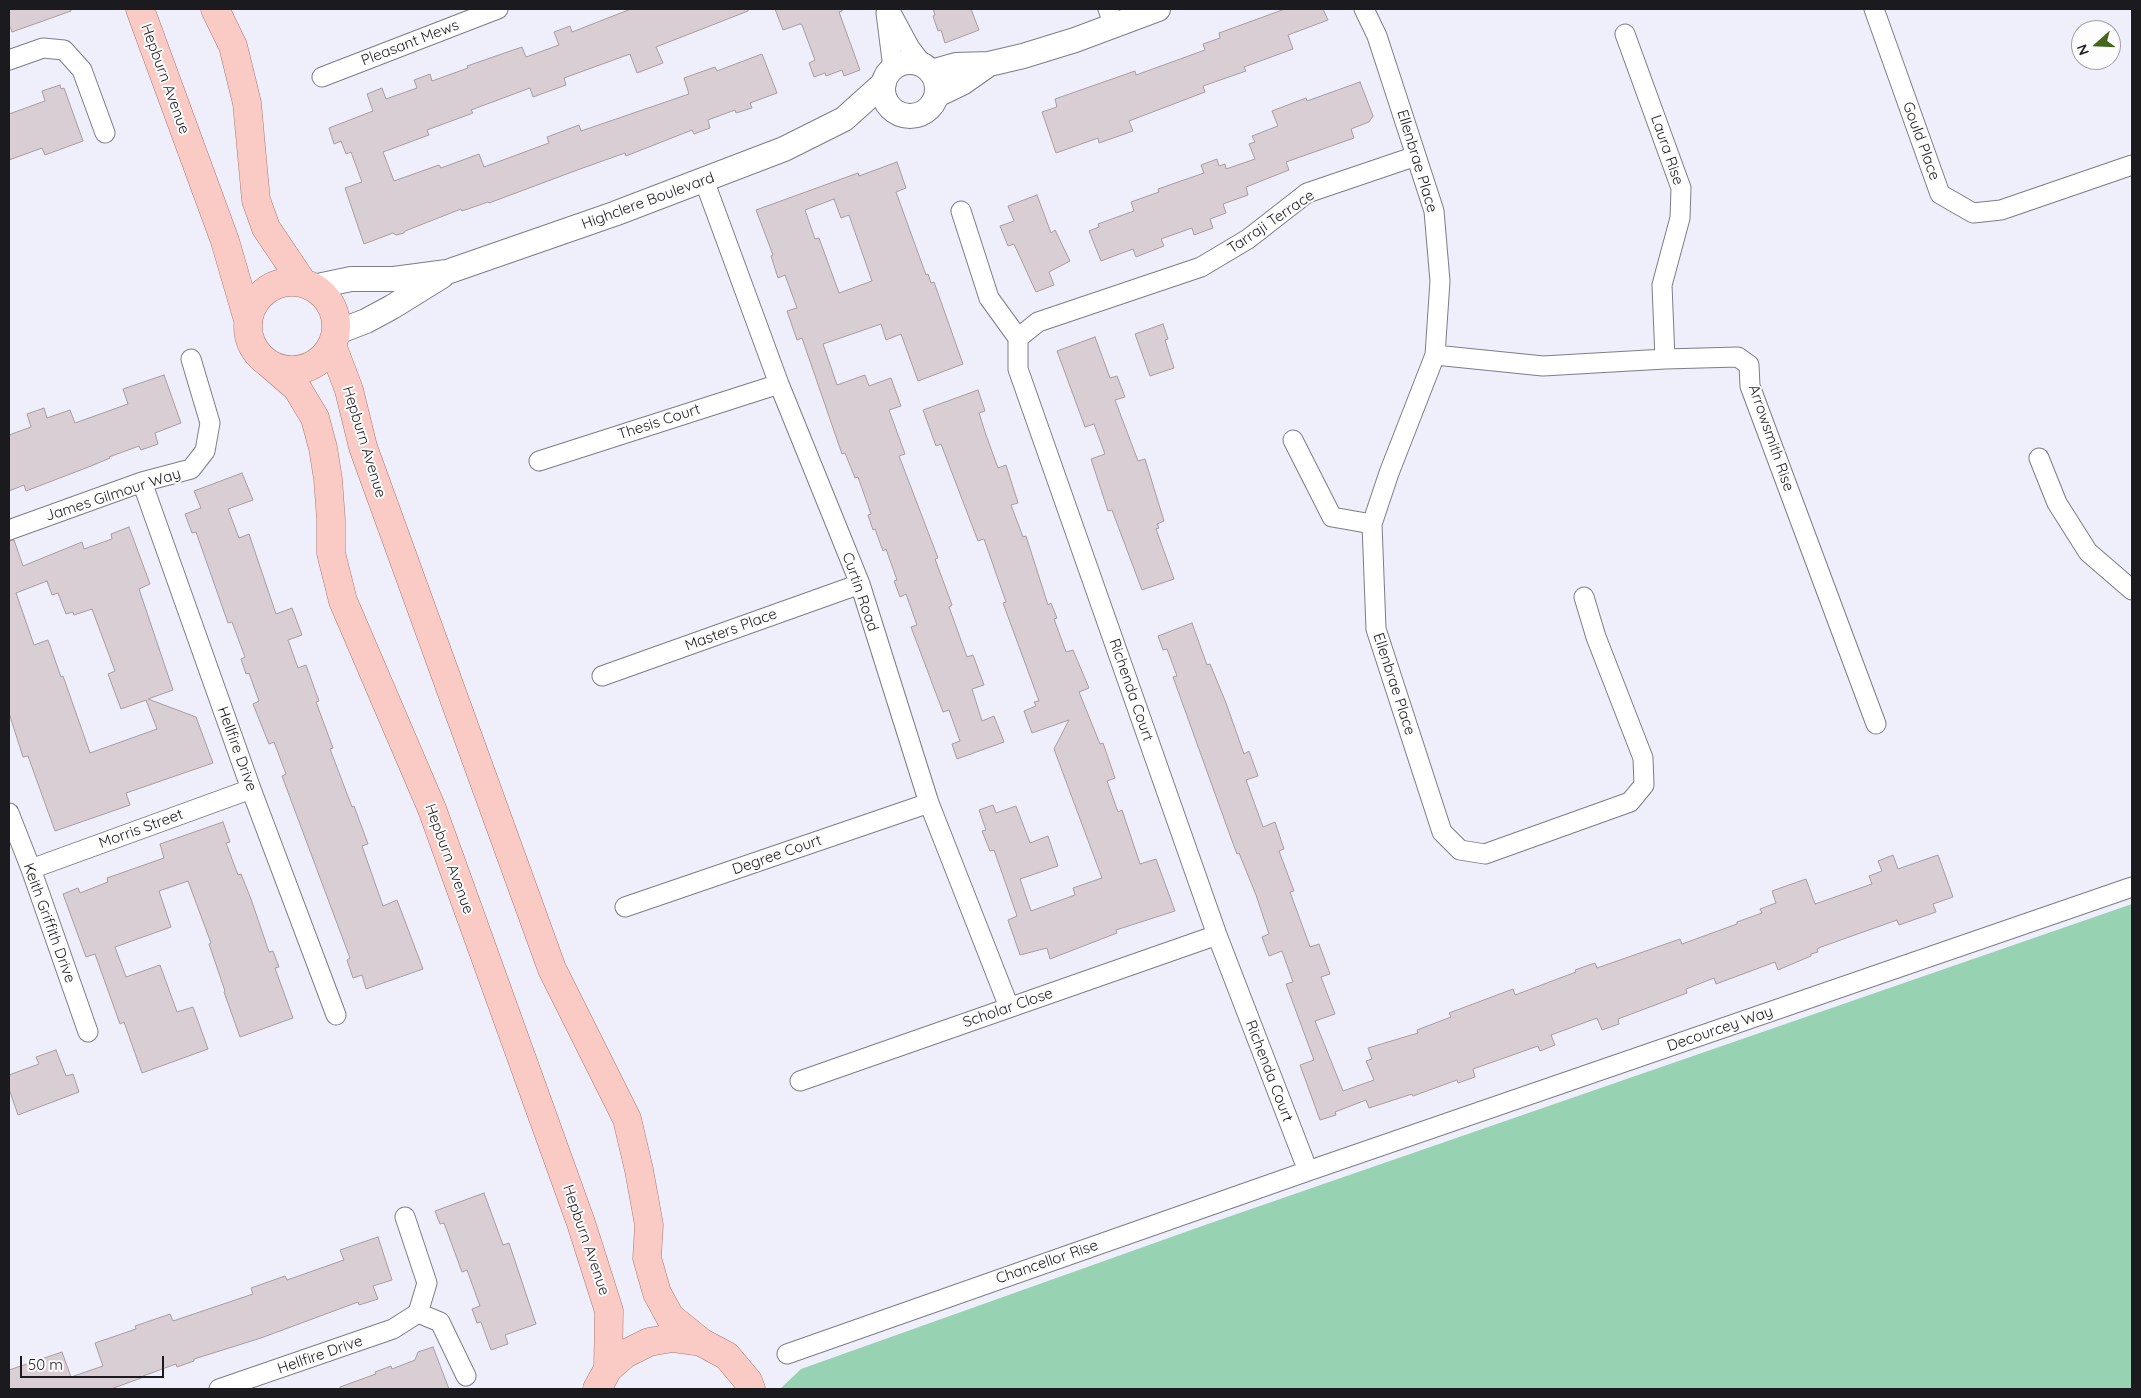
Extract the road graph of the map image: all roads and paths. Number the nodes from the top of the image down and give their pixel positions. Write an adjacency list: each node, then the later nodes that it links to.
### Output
1 (140, 9): 25 (main road, Hepburn Avenue)
2 (215, 9): 24 (main road, Hepburn Avenue)
3 (887, 9): 12 (street); 14 (street)
4 (1158, 9): 8 (street, Highclere Boulevard)
5 (1364, 9): 19 (street, Ellenbrae Place)
6 (1874, 9): 20 (street, Gould Place)
7 (492, 10): 13 (street, Pleasant Mews)
8 (1111, 17): 11 (street, Highclere Boulevard)
9 (1625, 34): 29 (street, Laura Rise)
10 (9, 60): 18 (street)
11 (989, 64): 12 (street, Highclere Boulevard); 15 (street, Highclere Boulevard)
12 (927, 69): 14 (street, Highclere Boulevard); 15 (street)
13 (322, 76)
14 (889, 76): 16 (street); 17 (street, Highclere Boulevard)
15 (937, 95): 16 (street, Highclere Boulevard)
16 (894, 110): 17 (street, Highclere Boulevard)
17 (844, 119): 21 (street, Highclere Boulevard)
18 (105, 133)
19 (1416, 156): 26 (street, Tarraji Terrace); 28 (street, Ellenbrae Place)
20 (2132, 165)
21 (704, 180): 23 (street, Highclere Boulevard); 32 (street, Curtin Road)
22 (961, 211): 26 (street)
23 (447, 272): 24 (street, Highclere Boulevard); 27 (street, Highclere Boulevard)
24 (308, 285): 25 (main road); 27 (main road, Hepburn Avenue)
25 (248, 320): 31 (main road, Hepburn Avenue)
26 (1018, 338): 50 (street, Richenda Court)
27 (334, 339): 31 (main road); 58 (main road, Hepburn Avenue)
28 (1435, 355): 29 (street, Arrowsmith Rise); 37 (street, Ellenbrae Place)
29 (1665, 358): 43 (street, Arrowsmith Rise)
30 (191, 359): 36 (street, James Gilmour Way)
31 (268, 363): 61 (main road, Hepburn Avenue)
32 (779, 384): 35 (street, Thesis Court); 39 (street, Curtin Road)
33 (1293, 440): 37 (street)
34 (2039, 458): 40 (street)
35 (539, 461)
36 (142, 482): 38 (street, James Gilmour Way); 44 (street, Hellfire Drive)
37 (1372, 524): 41 (street, Ellenbrae Place)
38 (9, 530)
39 (860, 584): 42 (street, Masters Place); 45 (street, Curtin Road)
40 (2132, 590)
41 (1584, 597)
42 (602, 676)
43 (1876, 724)
44 (251, 789): 47 (street, Morris Street); 52 (street, Hellfire Drive)
45 (928, 802): 49 (street, Degree Court); 51 (street, Curtin Road)
46 (9, 813): 47 (street, Keith Griffith Drive)
47 (31, 869): 53 (street, Keith Griffith Drive)
48 (2132, 887): 55 (street, Decourcey Way)
49 (625, 907)
50 (1217, 935): 51 (street, Scholar Close); 55 (street, Richenda Court)
51 (1009, 1007): 54 (street, Scholar Close)
52 (336, 1015)
53 (88, 1032)
54 (800, 1082)
55 (1308, 1171): 59 (street, Chancellor Rise)
56 (405, 1216): 57 (street)
57 (418, 1313): 60 (street); 62 (street, Hellfire Drive)
58 (701, 1342): 61 (main road); 63 (main road)
59 (787, 1354)
60 (466, 1376)
61 (602, 1379)
62 (219, 1389)
63 (751, 1389)

